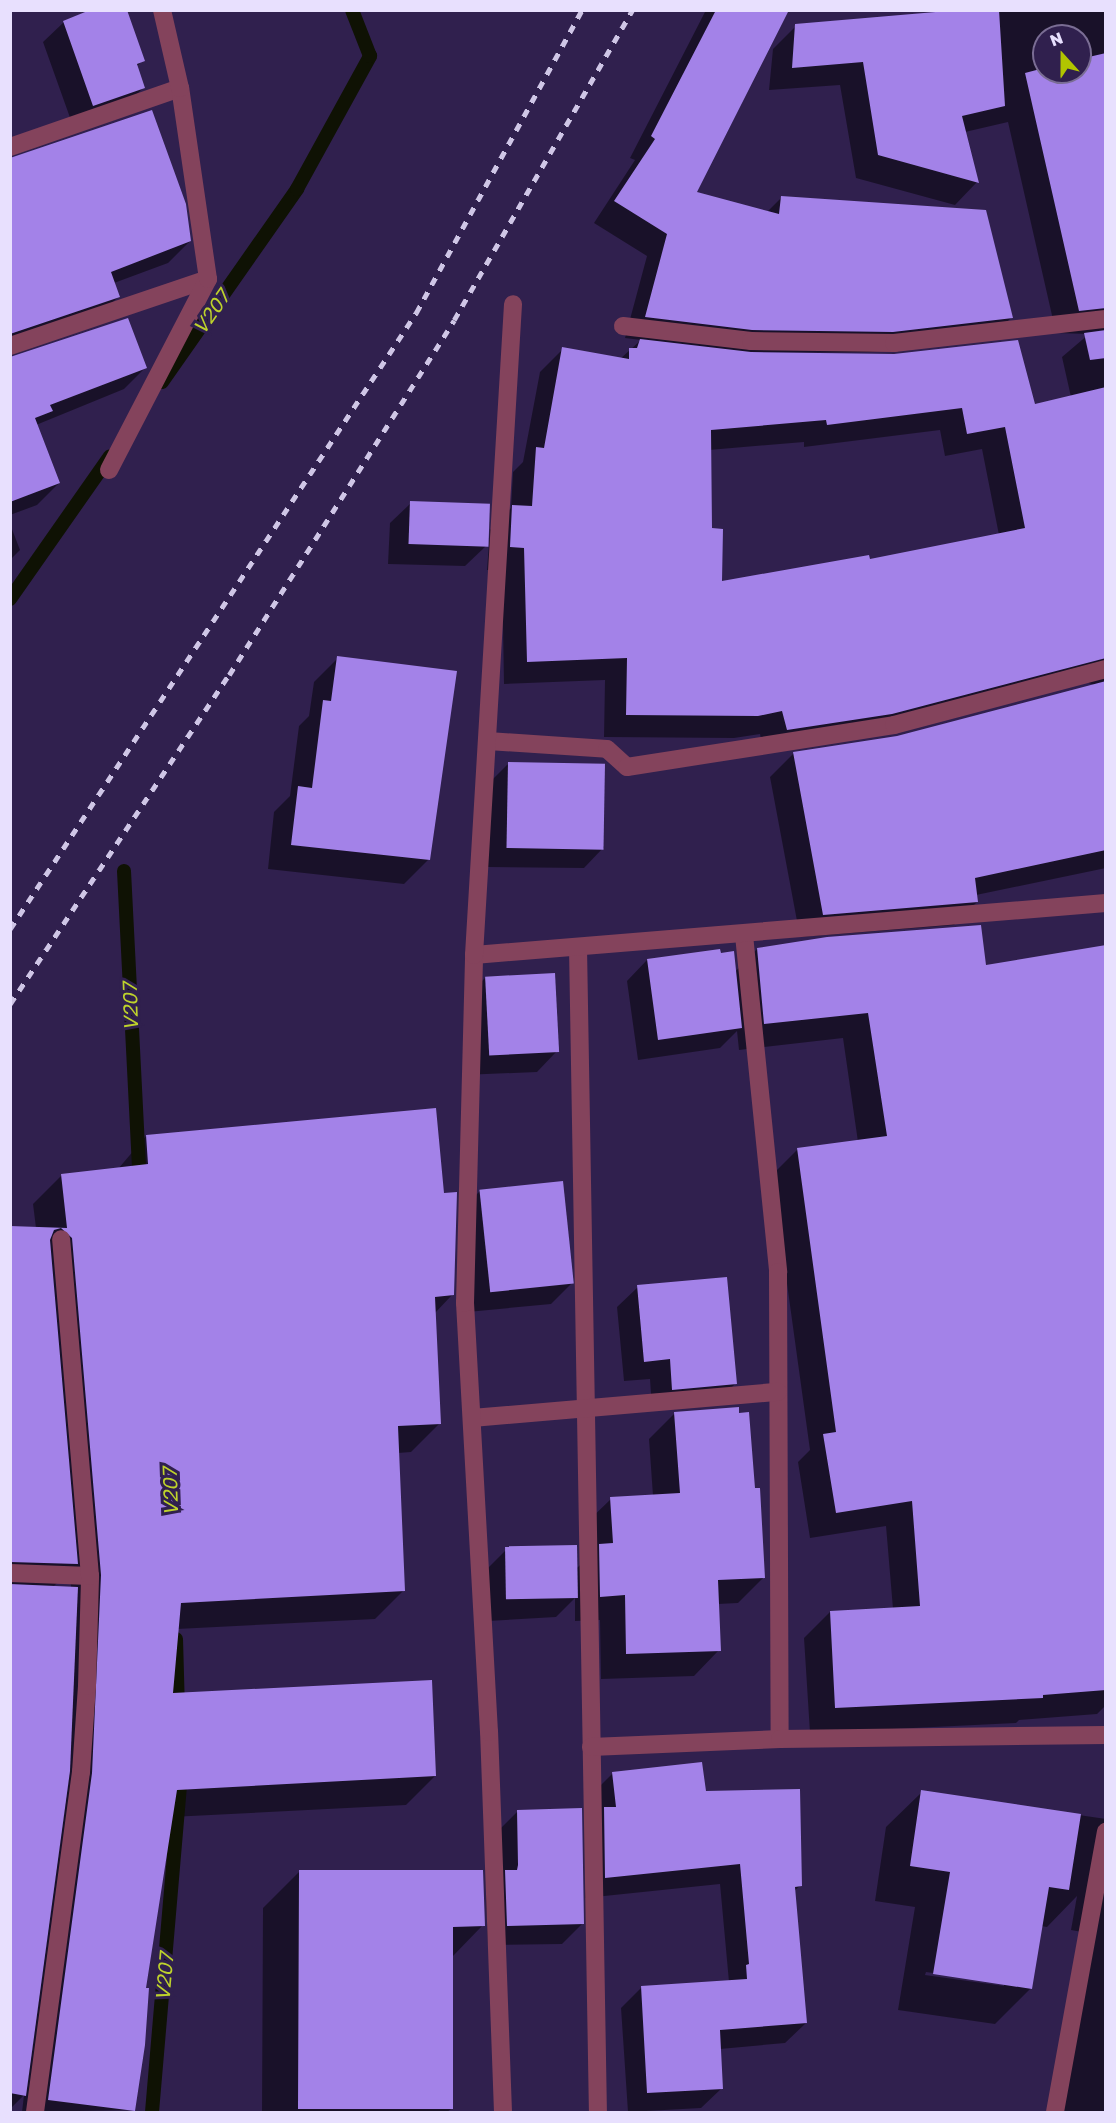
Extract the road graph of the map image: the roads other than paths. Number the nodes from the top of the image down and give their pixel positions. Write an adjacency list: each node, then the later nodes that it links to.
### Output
1 (162, 10): 2 (street)
2 (180, 88): 3 (street); 4 (street)
3 (10, 147)
4 (208, 279): 8 (street); 9 (street)
5 (513, 304): 11 (street)
6 (1106, 319): 7 (street)
7 (623, 326)
8 (10, 346)
9 (109, 470)
10 (1106, 669): 11 (street)
11 (488, 741): 15 (street)
12 (1106, 903): 13 (street)
13 (744, 935): 14 (street); 17 (street)
14 (578, 947): 15 (street); 18 (street)
15 (474, 955): 19 (street)
16 (61, 1239): 21 (street)
17 (778, 1392): 18 (street); 23 (street)
18 (586, 1410): 19 (street); 24 (street)
19 (471, 1418): 27 (street)
20 (10, 1573): 21 (street)
21 (90, 1576): 26 (street)
22 (1106, 1735): 23 (street)
23 (780, 1739): 24 (street)
24 (591, 1747): 28 (street)
25 (1106, 1832): 29 (street)
26 (35, 2112)
27 (503, 2112)
28 (598, 2112)
29 (1055, 2112)

